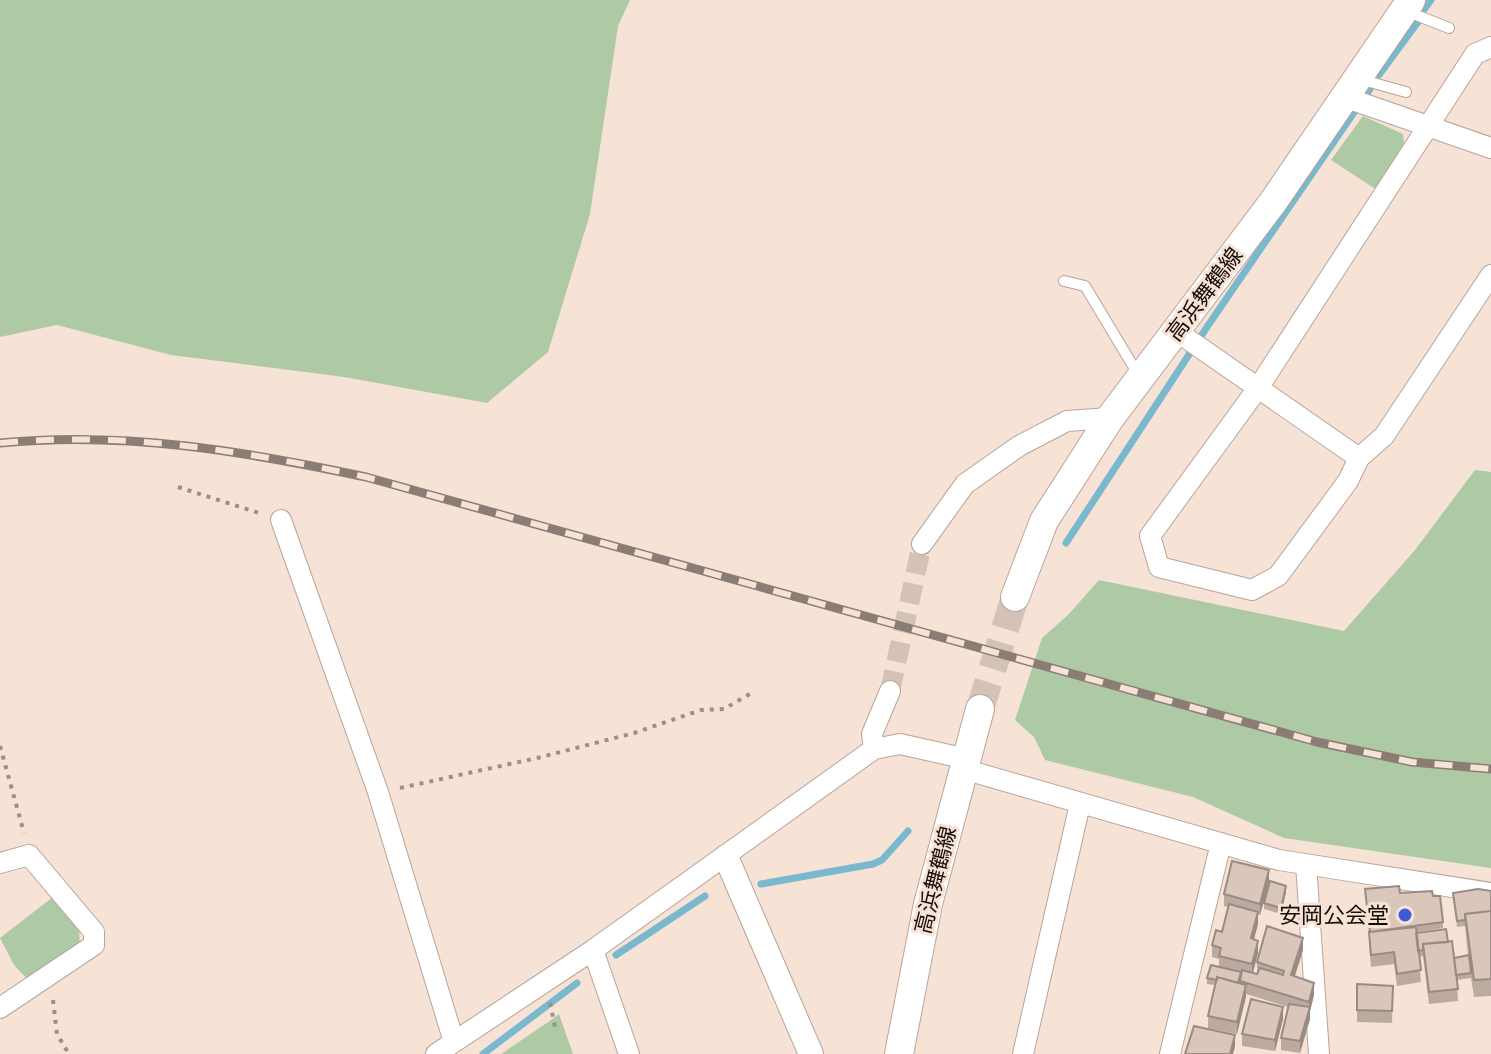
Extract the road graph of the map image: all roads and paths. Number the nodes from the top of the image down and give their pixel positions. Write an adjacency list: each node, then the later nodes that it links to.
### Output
1 (1407, 5): 2 (lane); 4 (main road, 高浜舞鶴線)
2 (1449, 28)
3 (1491, 47): 6 (street)
4 (1350, 88): 5 (lane); 6 (street); 10 (main road, 高浜舞鶴線)
5 (1406, 92)
6 (1432, 125): 7 (street); 12 (street)
7 (1491, 148)
8 (1491, 275): 14 (street)
9 (1064, 281): 11 (lane)
10 (1176, 331): 11 (main road, 高浜舞鶴線); 12 (street)
11 (1140, 377): 13 (main road, 高浜舞鶴線)
12 (1258, 388): 14 (street); 14 (street)
13 (1110, 418): 17 (street); 18 (main road, 高浜舞鶴線)
14 (1359, 458)
15 (178, 487): 16 (path)
16 (281, 520): 25 (street)
17 (922, 544)
18 (1015, 597)
19 (755, 691): 25 (path)
20 (890, 691): 23 (street)
21 (980, 709): 24 (main road, 高浜舞鶴線)
22 (0, 746): 28 (path)
23 (874, 749): 24 (street); 29 (street)
24 (965, 764): 26 (street); 43 (main road, 高浜舞鶴線)
25 (378, 792): 38 (street)
26 (1080, 804): 27 (street); 44 (street)
27 (1221, 843): 31 (street); 45 (street)
28 (29, 855): 30 (street); 34 (street)
29 (726, 857): 33 (street); 42 (street)
30 (0, 863)
31 (1306, 864): 32 (street); 46 (street)
32 (1491, 893)
33 (593, 950): 38 (street); 41 (street)
34 (41, 981): 35 (street); 39 (path)
35 (0, 1008)
36 (554, 1018): 37 (path)
37 (555, 1027)
38 (454, 1042): 40 (street)
39 (69, 1054)
40 (436, 1054)
41 (629, 1054)
42 (811, 1054)
43 (899, 1054)
44 (1023, 1054)
45 (1170, 1054)
46 (1319, 1054)

